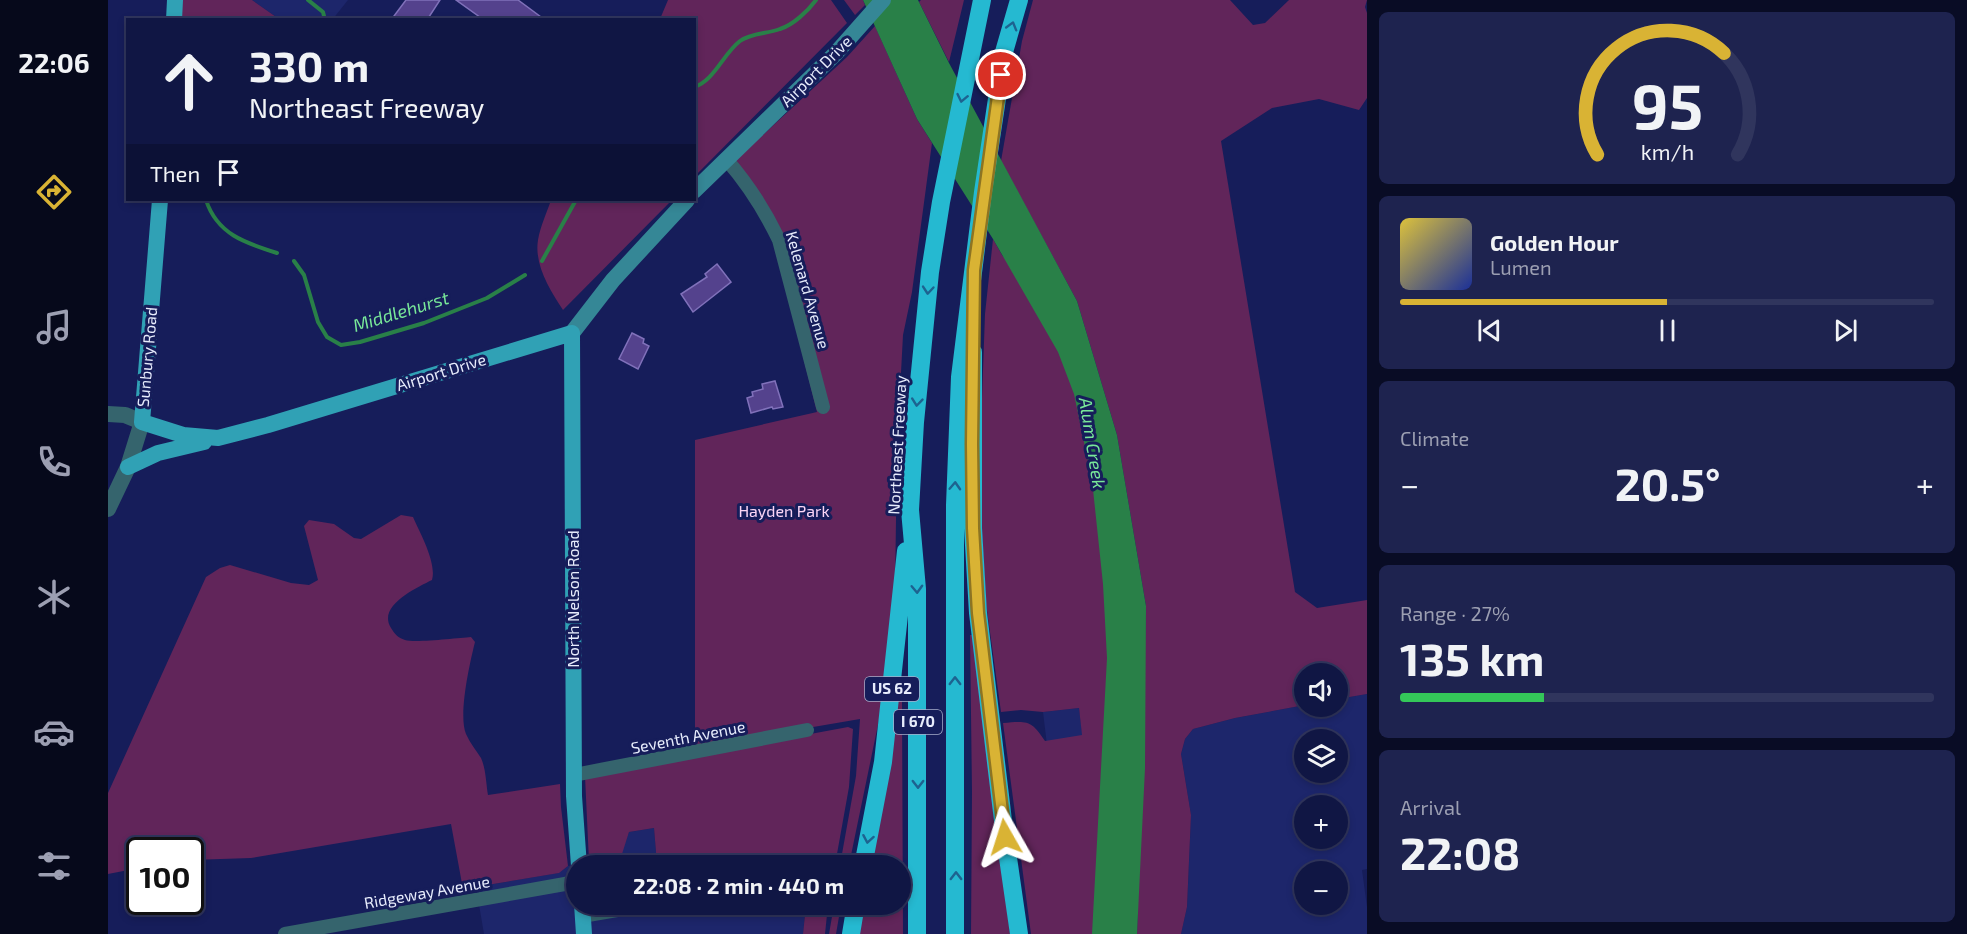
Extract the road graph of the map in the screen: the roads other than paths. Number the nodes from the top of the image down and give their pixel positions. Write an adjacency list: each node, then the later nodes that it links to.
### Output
1 (175, 0): 5 (main road)
2 (883, 0): 6 (main road, Airport Drive)
3 (982, 0): 18 (highway, Northeast Freeway / I 670, one-way to 18)
4 (1019, 0): 10 (highway, I 670, one-way to 4)
5 (174, 18)
6 (726, 159): 7 (main road, Airport Drive); 12 (street, Kelenard Avenue)
7 (696, 189)
8 (159, 201): 14 (main road, Sunbury Road)
9 (686, 201): 11 (main road)
10 (974, 270): 30 (highway, I 670, one-way to 10); 31 (highway)
11 (572, 333): 15 (main road, Airport Drive); 20 (main road, North Nelson Road)
12 (823, 407)
13 (108, 414): 14 (street)
14 (142, 422): 15 (main road, Airport Drive); 16 (street, Sunbury Road)
15 (218, 438): 16 (main road)
16 (128, 467): 17 (street, Sunbury Road)
17 (108, 509)
18 (910, 510): 22 (highway, US 62, one-way to 22); 29 (highway, Northeast Freeway / I 670, one-way to 29)
19 (807, 730): 20 (street, Seventh Avenue)
20 (574, 775): 21 (main road, North Nelson Road)
21 (578, 855)
22 (865, 855)
23 (566, 884): 26 (street, Ridgeway Avenue)
24 (582, 915): 27 (main road)
25 (854, 915): 28 (highway)
26 (285, 934)
27 (584, 934)
28 (851, 934)
29 (917, 934)
30 (955, 934)
31 (1019, 934)

